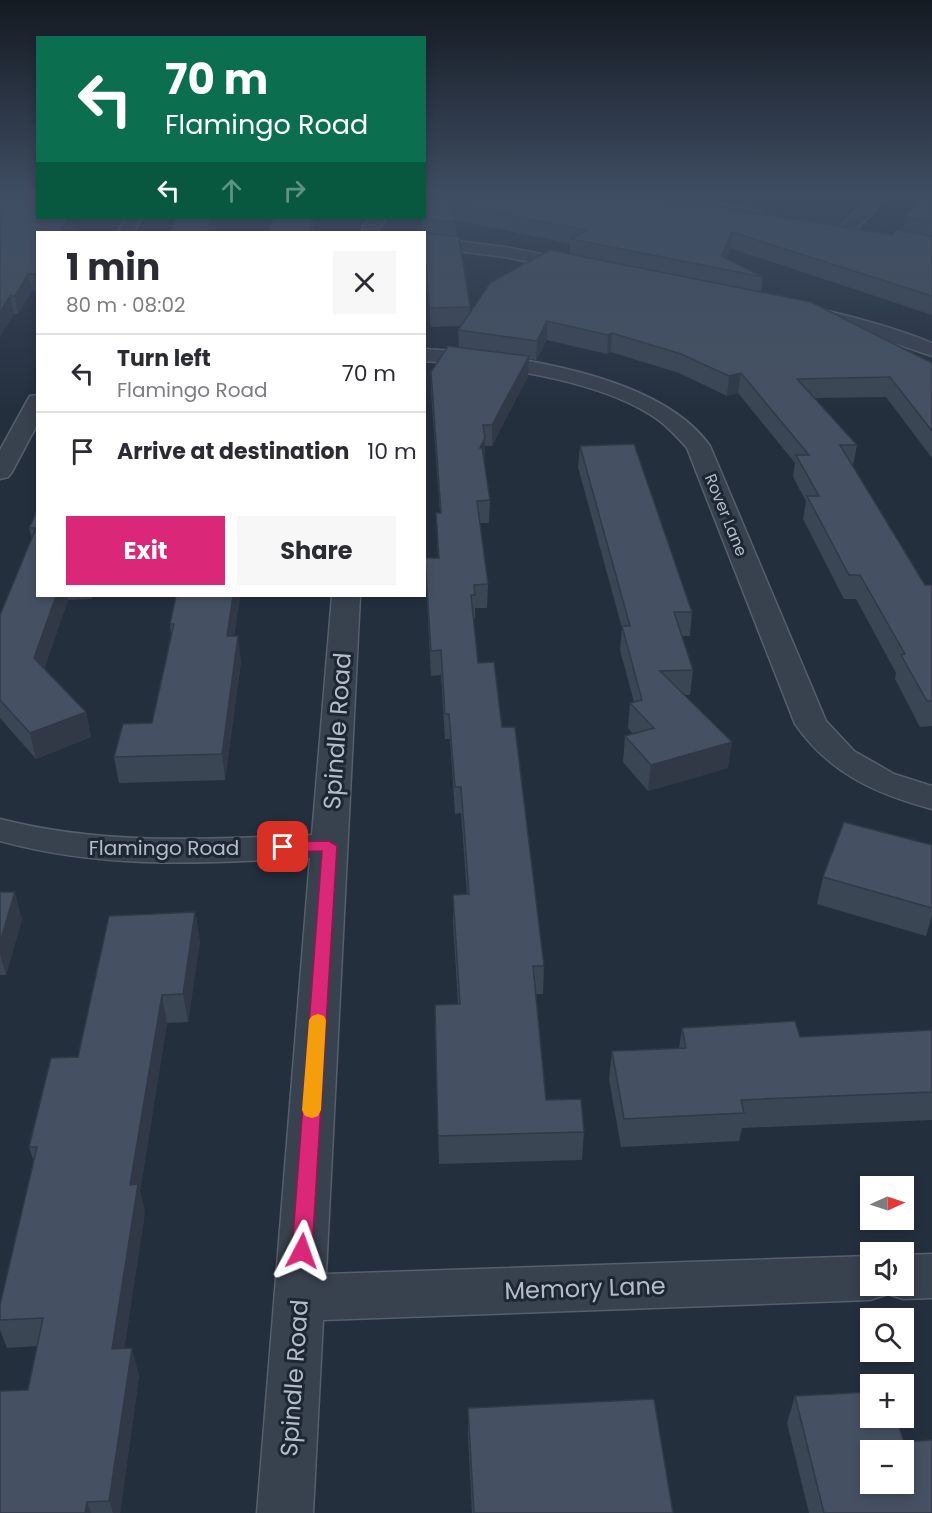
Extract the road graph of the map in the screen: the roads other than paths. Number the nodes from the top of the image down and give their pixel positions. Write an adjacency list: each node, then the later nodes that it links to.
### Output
1 (575, 266): 2 (street)
2 (597, 270)
3 (791, 309): 4 (street)
4 (932, 350)
5 (426, 355): 9 (street, Rover Lane)
6 (36, 405): 7 (street)
7 (0, 472)
8 (346, 597): 11 (street, Spindle Road)
9 (932, 798)
10 (0, 830): 11 (street, Flamingo Road)
11 (329, 846): 15 (street, Spindle Road)
12 (932, 1276): 13 (street)
13 (914, 1277)
14 (860, 1278): 15 (street, Memory Lane)
15 (299, 1298): 16 (street, Spindle Road)
16 (285, 1513)

